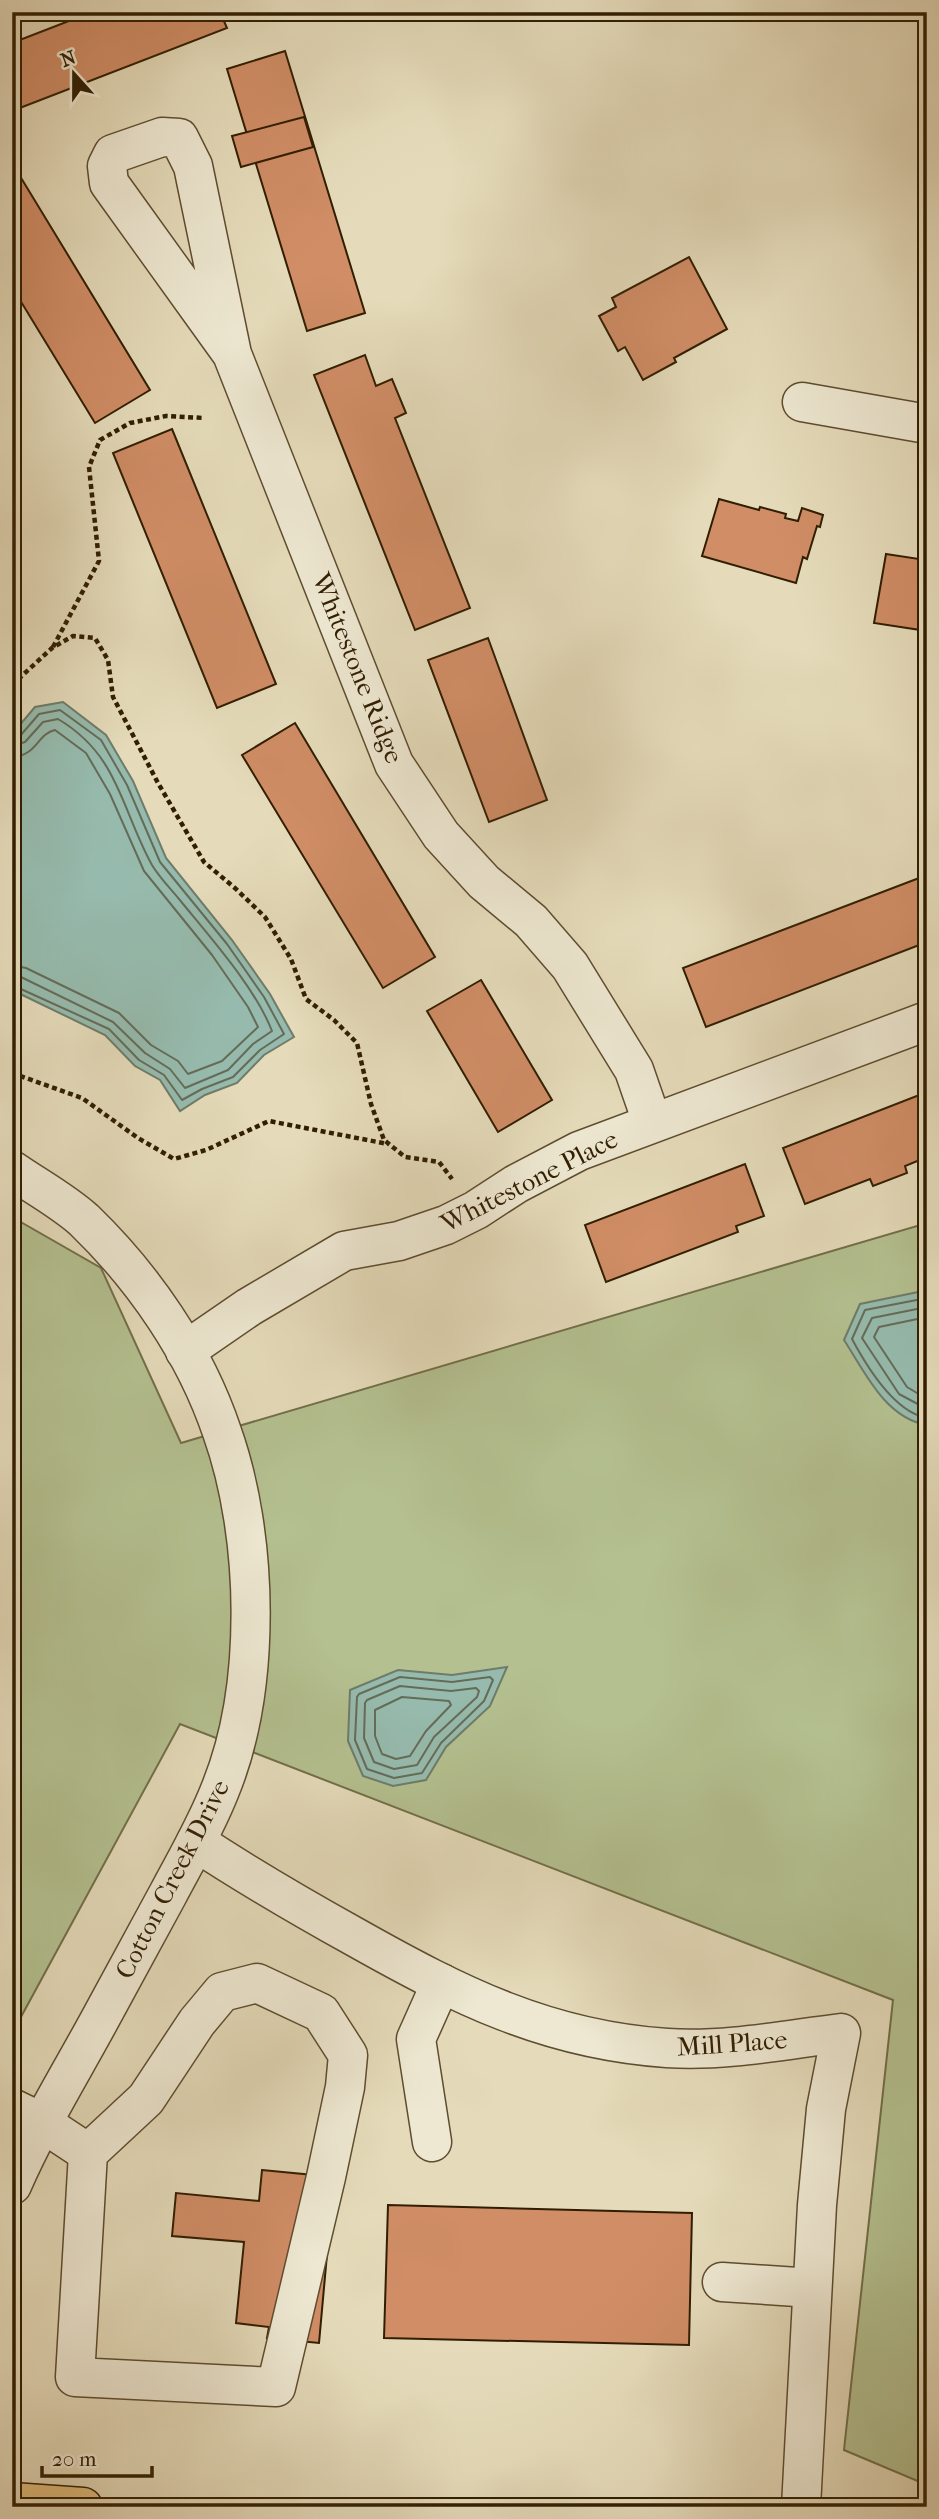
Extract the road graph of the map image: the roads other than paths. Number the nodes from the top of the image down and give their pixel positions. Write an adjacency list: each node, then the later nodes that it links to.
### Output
1 (232, 354): 1 (street, Whitestone Ridge); 5 (street, Whitestone Ridge)
2 (802, 402): 3 (street)
3 (927, 424)
4 (927, 1021): 5 (street, Whitestone Place)
5 (652, 1122): 7 (street, Whitestone Place)
6 (12, 1170): 7 (street, Cotton Creek Drive)
7 (185, 1351): 8 (street, Cotton Creek Drive)
8 (196, 1842): 9 (street, Mill Place); 10 (street, Cotton Creek Drive)
9 (441, 1983): 11 (street); 15 (street, Mill Place)
10 (27, 2115): 12 (street); 13 (street, Cotton Creek Drive)
11 (432, 2142)
12 (88, 2152): 12 (street)
13 (12, 2185)
14 (722, 2282): 15 (street)
15 (813, 2288): 18 (street, Mill Place)
16 (12, 2502): 17 (highway)
17 (83, 2507)
18 (801, 2507)

